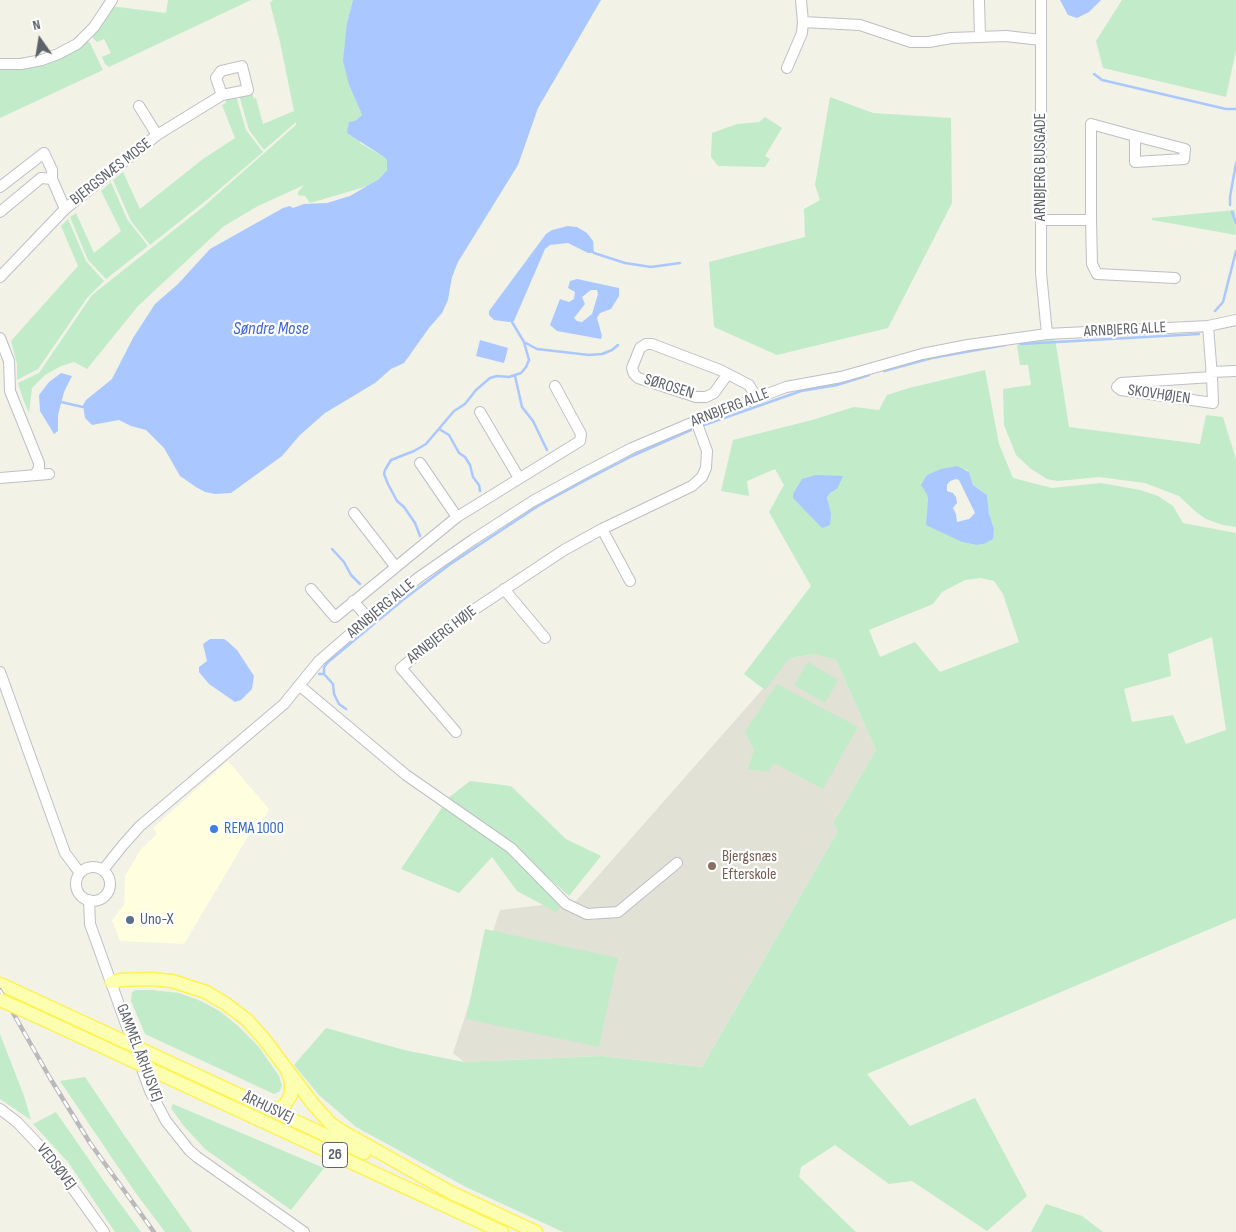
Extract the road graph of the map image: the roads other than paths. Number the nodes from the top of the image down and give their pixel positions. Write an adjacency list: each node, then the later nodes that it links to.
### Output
1 (112, 0): 8 (street)
2 (801, 0): 5 (street)
3 (979, 0): 6 (street)
4 (1041, 0): 7 (street, ARNBJERG BUSGADE)
5 (802, 22): 6 (street); 9 (street)
6 (980, 36): 7 (street)
7 (1041, 40): 18 (street, ARNBJERG BUSGADE)
8 (0, 64)
9 (787, 68)
10 (222, 95): 12 (street, BJERGSNÆS MOSE)
11 (139, 106): 12 (street, BJERGSNÆS MOSE)
12 (157, 136): 16 (street, BJERGSNÆS MOSE)
13 (1135, 136): 13 (street); 19 (street)
14 (52, 179): 15 (street, BJERGSNÆS MOSE); 16 (street, BJERGSNÆS MOSE); 17 (street, BJERGSNÆS MOSE)
15 (0, 187)
16 (65, 209): 20 (street, BJERGSNÆS MOSE)
17 (0, 212)
18 (1041, 220): 19 (street); 24 (street, ARNBJERG BUSGADE)
19 (1091, 220): 21 (street)
20 (0, 277)
21 (1175, 278)
22 (1236, 320): 23 (street, ARNBJERG ALLE)
23 (1208, 326): 24 (street, ARNBJERG ALLE); 27 (street, SKOVHØJEN)
24 (1047, 334): 30 (street, ARNBJERG ALLE)
25 (0, 338): 35 (street)
26 (1236, 371): 27 (street, SKOVHØJEN)
27 (1212, 374): 27 (street, SKOVHØJEN)
28 (727, 375): 28 (street, SØROSEN); 30 (street, SØROSEN)
29 (555, 386): 37 (street)
30 (756, 398): 32 (street, ARNBJERG ALLE)
31 (480, 412): 37 (street)
32 (696, 421): 40 (street, ARNBJERG HØJE); 46 (street, ARNBJERG ALLE)
33 (420, 463): 39 (street)
34 (50, 474): 35 (street)
35 (34, 475): 36 (street)
36 (0, 478)
37 (519, 478): 39 (street)
38 (354, 513): 41 (street)
39 (456, 517): 41 (street)
40 (602, 529): 42 (street); 44 (street, ARNBJERG HØJE)
41 (395, 566): 45 (street)
42 (630, 581)
43 (311, 589): 45 (street)
44 (504, 589): 47 (street); 50 (street, ARNBJERG HØJE)
45 (353, 601): 46 (street)
46 (368, 618): 49 (street, ARNBJERG ALLE)
47 (545, 638)
48 (0, 672): 53 (street)
49 (300, 686): 51 (street); 52 (street, ARNBJERG ALLE)
50 (456, 732)
51 (677, 863)
52 (103, 870): 53 (street); 54 (street)
53 (80, 873): 54 (street)
54 (89, 900): 55 (street, GAMMEL ÅRHUSVEJ)
55 (112, 982): 58 (main road); 63 (street, GAMMEL ÅRHUSVEJ)
56 (0, 984): 60 (main road, ÅRHUSVEJ / 26, bridge)
57 (0, 1000): 64 (main road, ÅRHUSVEJ / 26, bridge)
58 (288, 1072): 60 (main road); 61 (main road)
59 (0, 1110): 62 (street, VEDSØVEJ)
60 (272, 1110): 61 (main road, ÅRHUSVEJ / 26)
61 (457, 1196): 65 (main road, ÅRHUSVEJ / 26)
62 (104, 1232)
63 (304, 1232)
64 (502, 1232)
65 (536, 1232)

